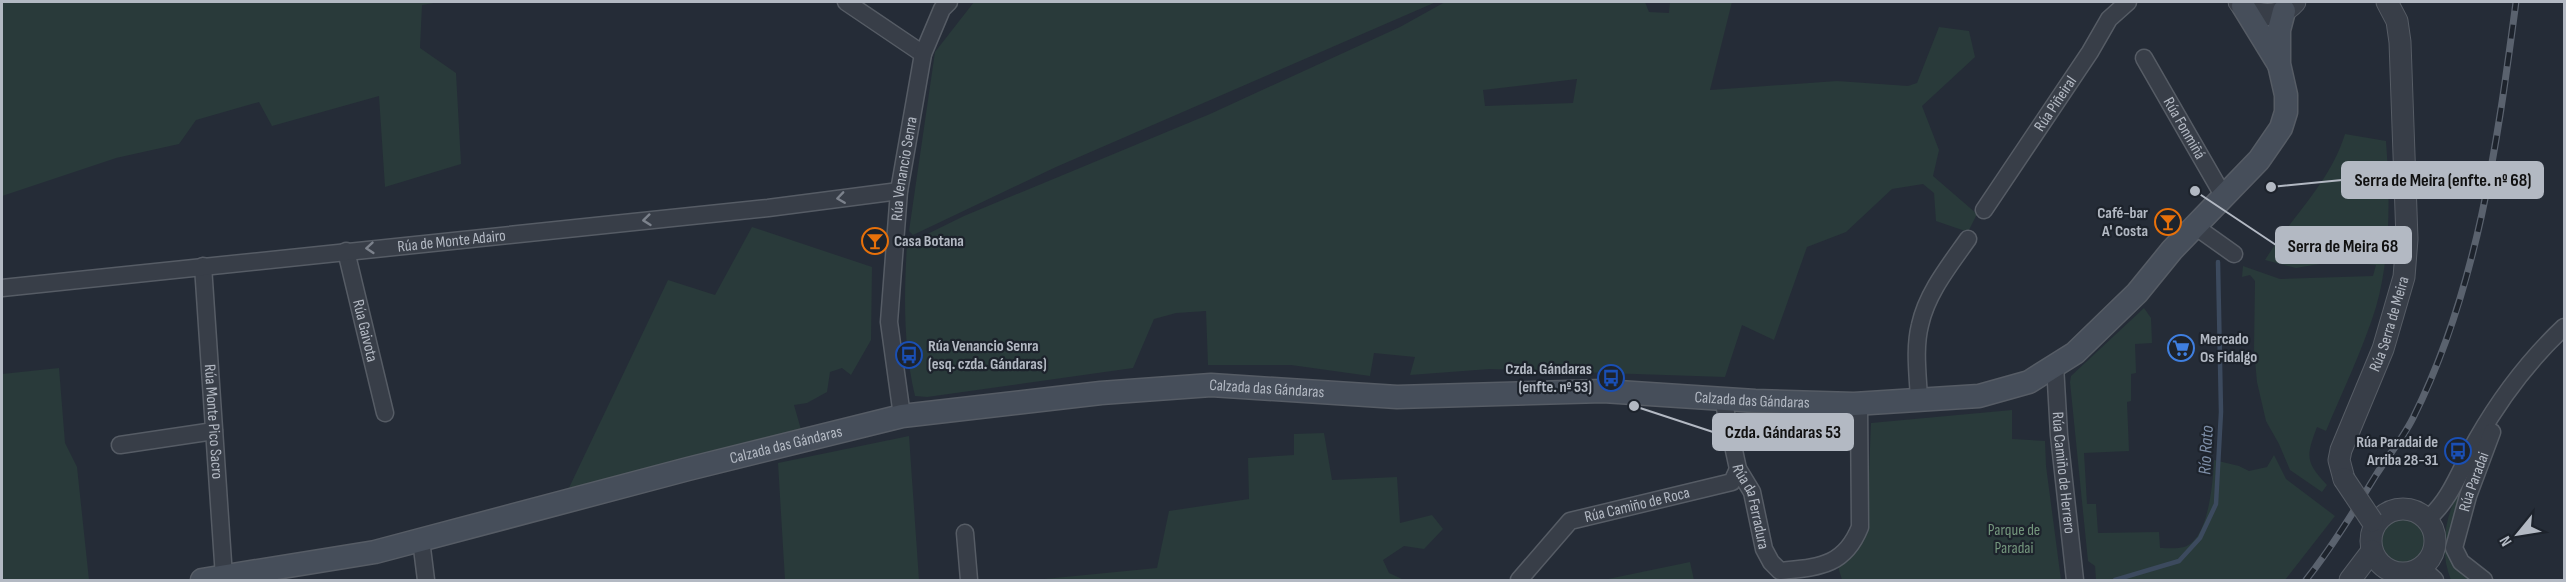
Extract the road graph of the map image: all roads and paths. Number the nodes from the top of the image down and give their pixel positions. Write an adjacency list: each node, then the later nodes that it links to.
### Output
1 (846, 2): 7 (street)
2 (950, 2): 7 (street, Rúa Venancio Senra)
3 (2128, 2): 12 (street, Rúa Piñeiral)
4 (2387, 2): 31 (street, Rúa Serra de Meira, bridge)
5 (2241, 4): 6 (street); 9 (main road)
6 (2290, 6): 9 (main road)
7 (923, 54): 10 (street, Rúa Venancio Senra)
8 (2144, 58): 11 (street, Rúa Fonmiñá)
9 (2279, 64): 11 (main road, Calzada das Gándaras)
10 (899, 191): 15 (street, Rúa de Monte Adairo, one-way to 15); 26 (street, Rúa Venancio Senra)
11 (2224, 197): 13 (main road, Calzada das Gándaras)
12 (1984, 210)
13 (2196, 227): 16 (street); 20 (main road, Calzada das Gándaras)
14 (1968, 239): 22 (street)
15 (346, 250): 17 (street, Rúa de Monte Adairo); 25 (street, Rúa Gaivota)
16 (2235, 254)
17 (203, 266): 18 (street, Rúa de Monte Adairo); 27 (street, Rúa Monte Pico Sacro)
18 (2, 288)
19 (2565, 327): 24 (street, Rúa Paradai)
20 (2055, 365): 22 (main road, Calzada das Gándaras); 41 (street, Rúa Camiño de Herrero)
21 (1723, 399): 23 (main road, Calzada das Gándaras); 26 (main road, Calzada das Gándaras); 29 (street, Rúa da Ferradura)
22 (1919, 400): 23 (main road, Calzada das Gándaras)
23 (1859, 404): 29 (street, Rúa da Ferradura)
24 (2496, 408): 30 (street, Rúa Paradai); 43 (street, Rúa Paradai)
25 (385, 413)
26 (902, 416): 33 (main road, Calzada das Gándaras)
27 (214, 431): 28 (street); 37 (street, Rúa Monte Pico Sacro)
28 (120, 445)
29 (1738, 469): 40 (street, Rúa Camiño de Roca)
30 (2426, 520): 31 (street); 36 (street)
31 (2373, 523): 34 (street)
32 (965, 533): 39 (street)
33 (421, 540): 37 (main road, Calzada das Gándaras); 38 (street)
34 (2372, 551): 35 (street); 42 (street)
35 (2379, 574): 36 (street)
36 (2428, 574)
37 (213, 579)
38 (426, 580)
39 (969, 580)
40 (1519, 580)
41 (2075, 580)
42 (2350, 580)
43 (2484, 580)

